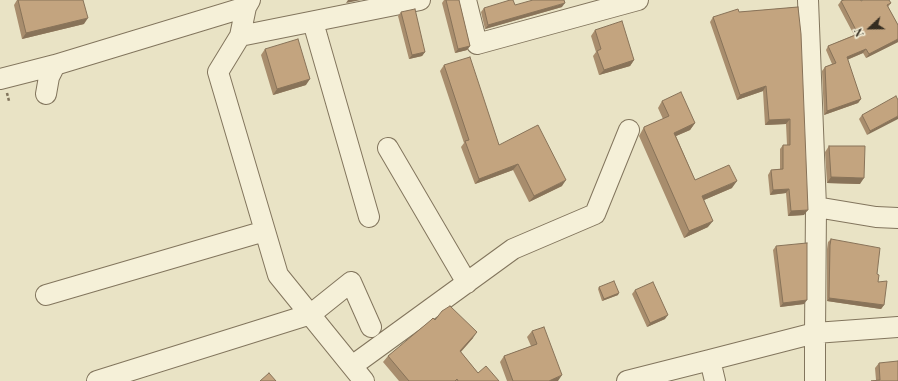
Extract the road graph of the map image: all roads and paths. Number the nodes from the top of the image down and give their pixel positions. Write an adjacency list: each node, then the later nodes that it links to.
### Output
1 (420, 0): 6 (street)
2 (466, 0): 3 (street)
3 (638, 0)
4 (809, 1): 13 (street)
5 (248, 4): 7 (street); 8 (street)
6 (313, 22): 7 (street); 14 (street)
7 (240, 36): 16 (street)
8 (55, 65): 9 (street); 10 (street)
9 (0, 79)
10 (46, 94)
11 (628, 130): 17 (street)
12 (388, 148): 17 (street)
13 (816, 207): 15 (street); 22 (street)
14 (368, 217)
15 (898, 218)
16 (265, 231): 18 (street); 19 (street)
17 (467, 283): 24 (street)
18 (46, 295)
19 (310, 314): 20 (street); 24 (street); 25 (street)
20 (370, 327)
21 (898, 327): 22 (street)
22 (815, 333): 23 (street); 28 (street)
23 (710, 360): 26 (street); 27 (street)
24 (358, 374)
25 (97, 381)
26 (626, 381)
27 (715, 381)
28 (815, 381)

